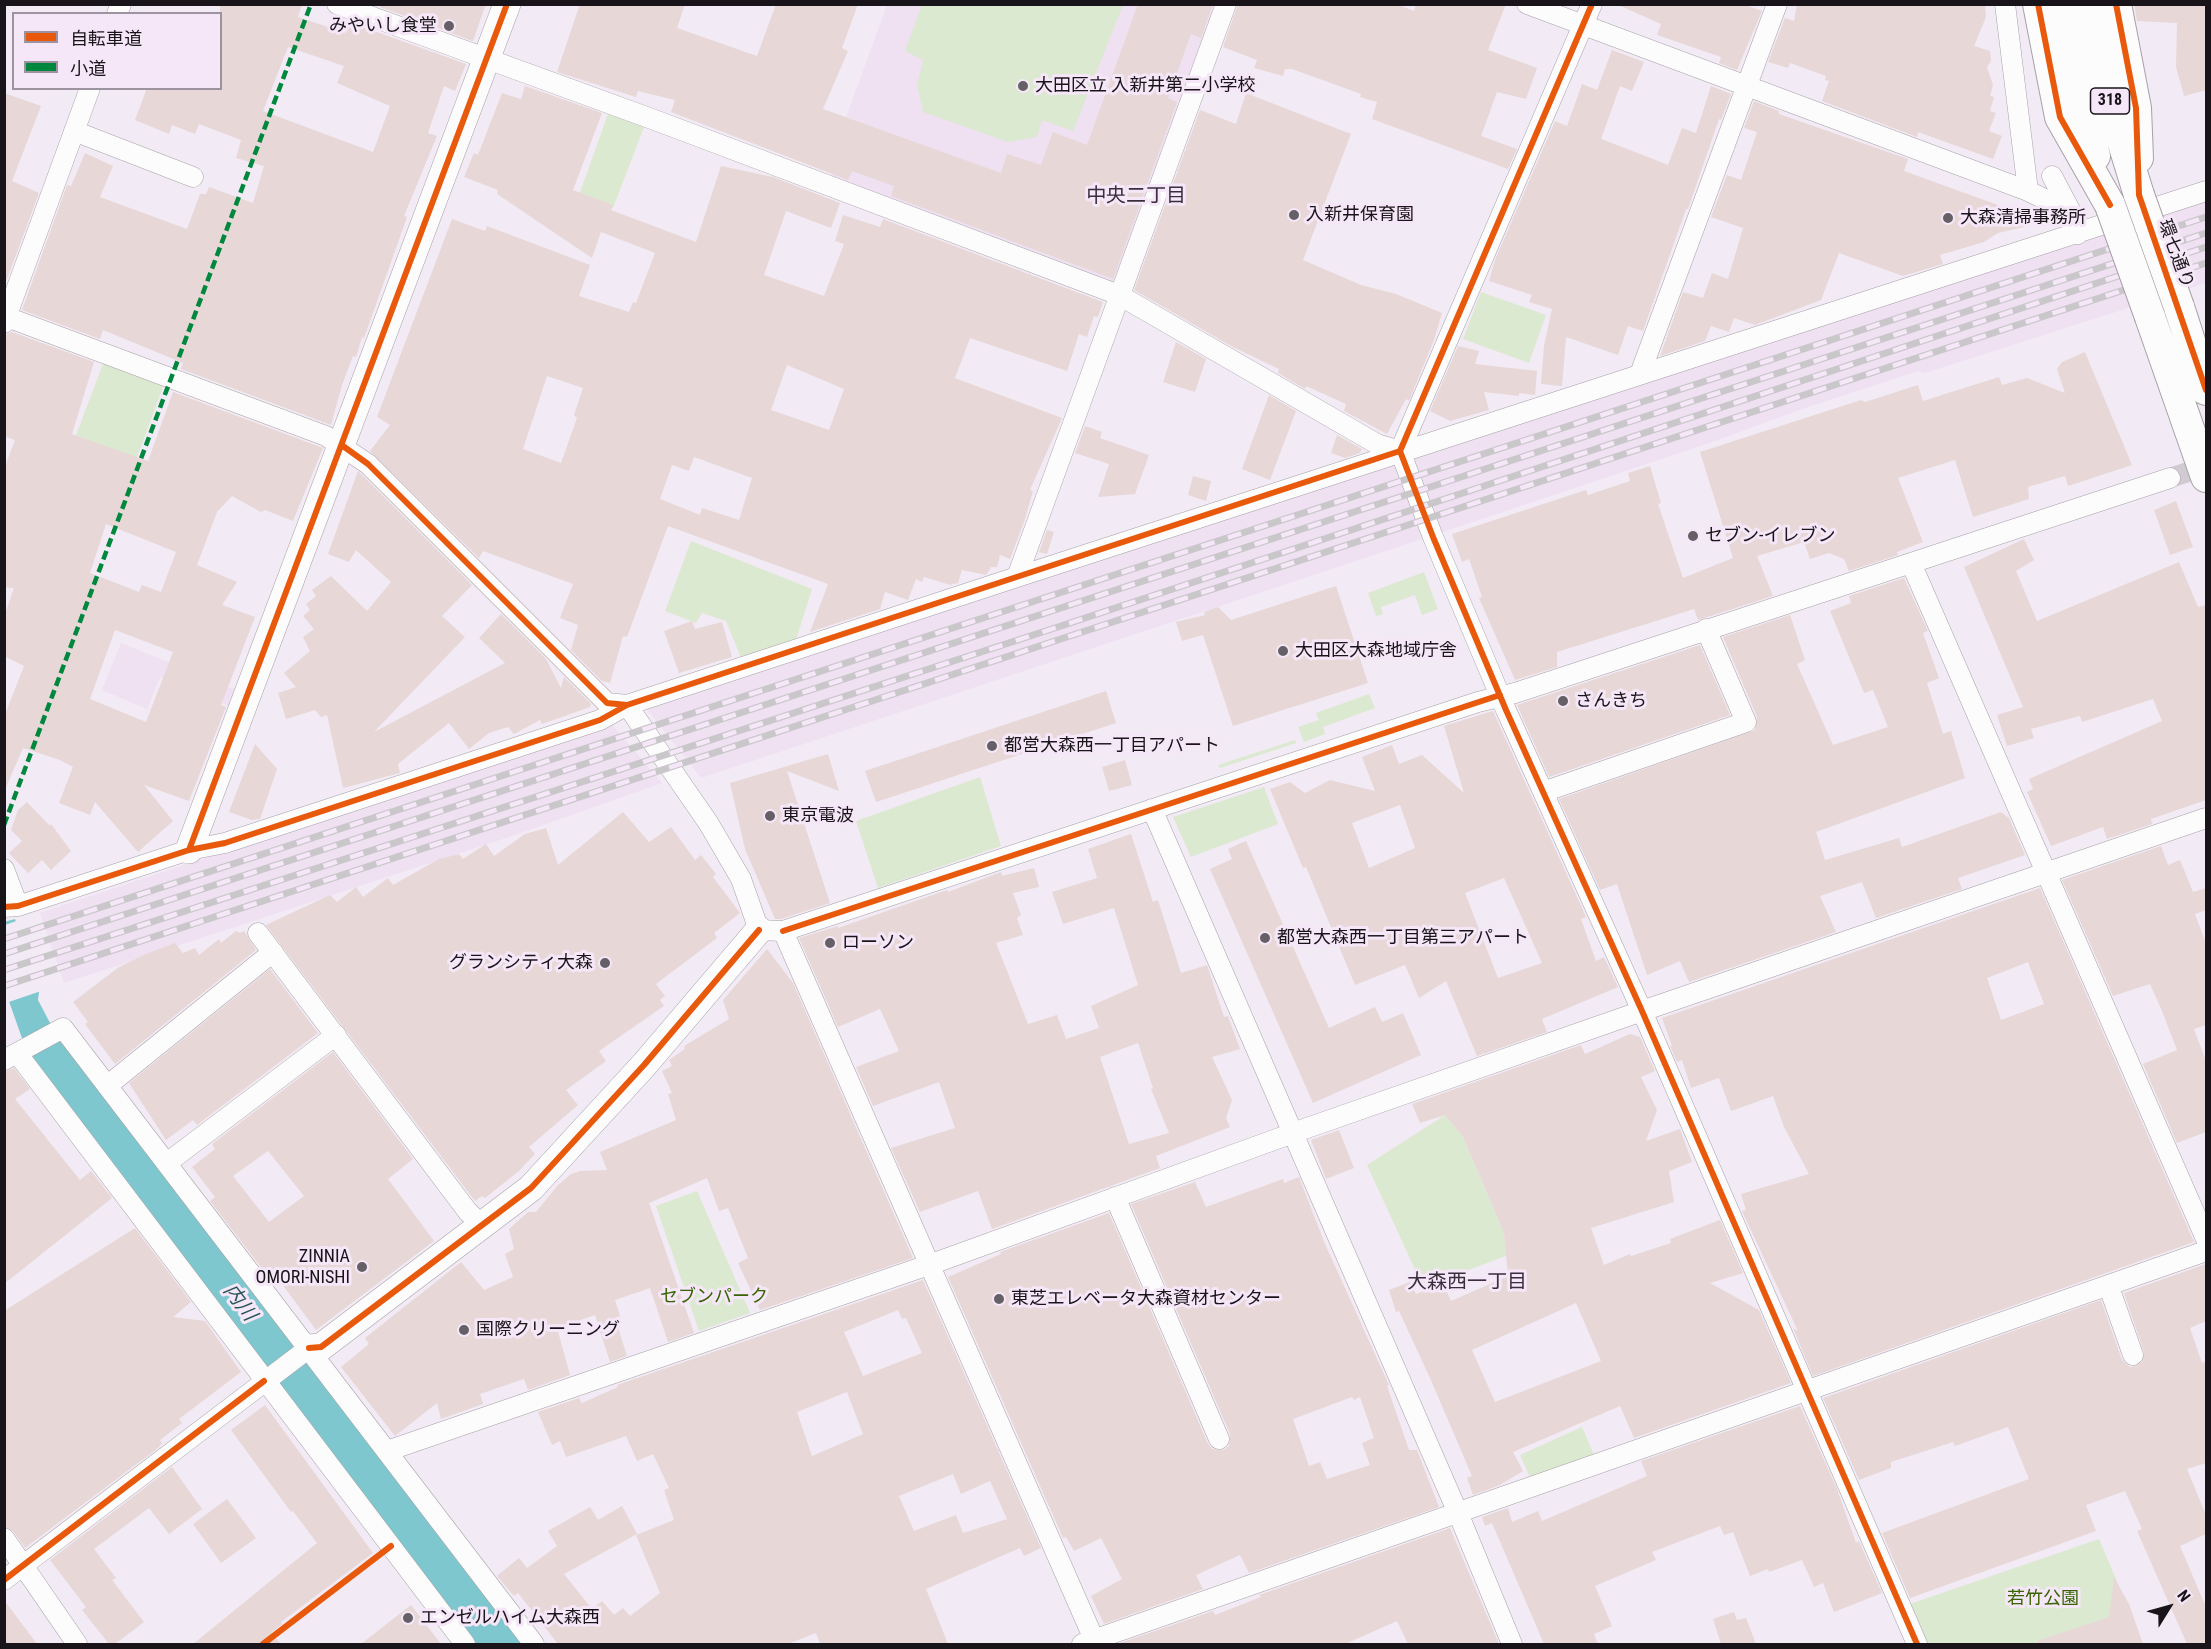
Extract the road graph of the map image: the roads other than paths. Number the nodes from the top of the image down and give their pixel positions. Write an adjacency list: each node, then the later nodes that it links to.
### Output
1 (337, 4): 13 (street)
2 (507, 4): 13 (street)
3 (1226, 4): 25 (street)
4 (1527, 4): 12 (street)
5 (1592, 4): 12 (street)
6 (1777, 4): 14 (street)
7 (2006, 4): 19 (street)
8 (2038, 4): 22 (main road)
9 (2063, 4): 22 (main road, 318)
10 (2090, 4): 21 (main road, 環七通り / 318)
11 (2116, 4): 21 (main road)
12 (1582, 25): 14 (street); 30 (street)
13 (486, 60): 25 (street); 29 (street)
14 (1748, 87): 19 (street); 27 (street)
15 (89, 90): 16 (street)
16 (74, 131): 18 (street); 26 (street)
17 (2052, 176): 23 (street)
18 (194, 177)
19 (2028, 191): 23 (street)
20 (2206, 191): 24 (street)
21 (2139, 195): 28 (main road, 環七通り / 318, bridge)
22 (2110, 205): 31 (main road, 318, bridge)
23 (2071, 212): 24 (street)
24 (2078, 234): 27 (street)
25 (1119, 294): 30 (street); 34 (street)
26 (5, 319): 29 (street)
27 (1640, 374): 30 (street)
28 (2206, 390)
29 (343, 446): 37 (street); 41 (street)
30 (1400, 451): 34 (street); 36 (street)
31 (2206, 477)
32 (2170, 478): 33 (street)
33 (1911, 563): 35 (street); 43 (street)
34 (1017, 577): 37 (street)
35 (1706, 628): 36 (street); 38 (street)
36 (1500, 694): 38 (street); 39 (street)
37 (627, 705): 41 (street); 45 (street)
38 (1543, 792): 48 (street)
39 (1152, 809): 45 (street); 52 (street)
40 (2206, 818): 43 (street)
41 (189, 850): 44 (street)
42 (4, 869): 44 (street)
43 (2045, 872): 48 (street); 56 (street)
44 (11, 906)
45 (771, 930): 55 (street); 58 (street)
46 (258, 933): 47 (street)
47 (273, 952): 49 (street); 51 (street)
48 (1642, 1011): 52 (street); 63 (street)
49 (336, 1035): 53 (street); 55 (street)
50 (16, 1054): 51 (street); 62 (street)
51 (107, 1086): 53 (street)
52 (1292, 1134): 54 (street); 66 (street)
53 (166, 1163): 60 (street)
54 (1115, 1197): 58 (street); 64 (street)
55 (483, 1226): 60 (street)
56 (2206, 1239)
57 (2206, 1251): 59 (street)
58 (931, 1264): 65 (street); 70 (street)
59 (2109, 1287): 61 (street); 63 (street)
60 (307, 1349): 62 (street); 65 (street)
61 (2133, 1355)
62 (267, 1379): 68 (street); 72 (street)
63 (1806, 1392): 66 (street); 75 (street)
64 (1219, 1439)
65 (387, 1451): 73 (street)
66 (1458, 1513): 70 (street); 74 (street)
67 (4, 1538): 68 (street)
68 (24, 1566): 69 (street); 71 (street)
69 (4, 1580)
70 (1091, 1643)
71 (78, 1644)
72 (465, 1644)
73 (534, 1644)
74 (1512, 1644)
75 (1917, 1644)

